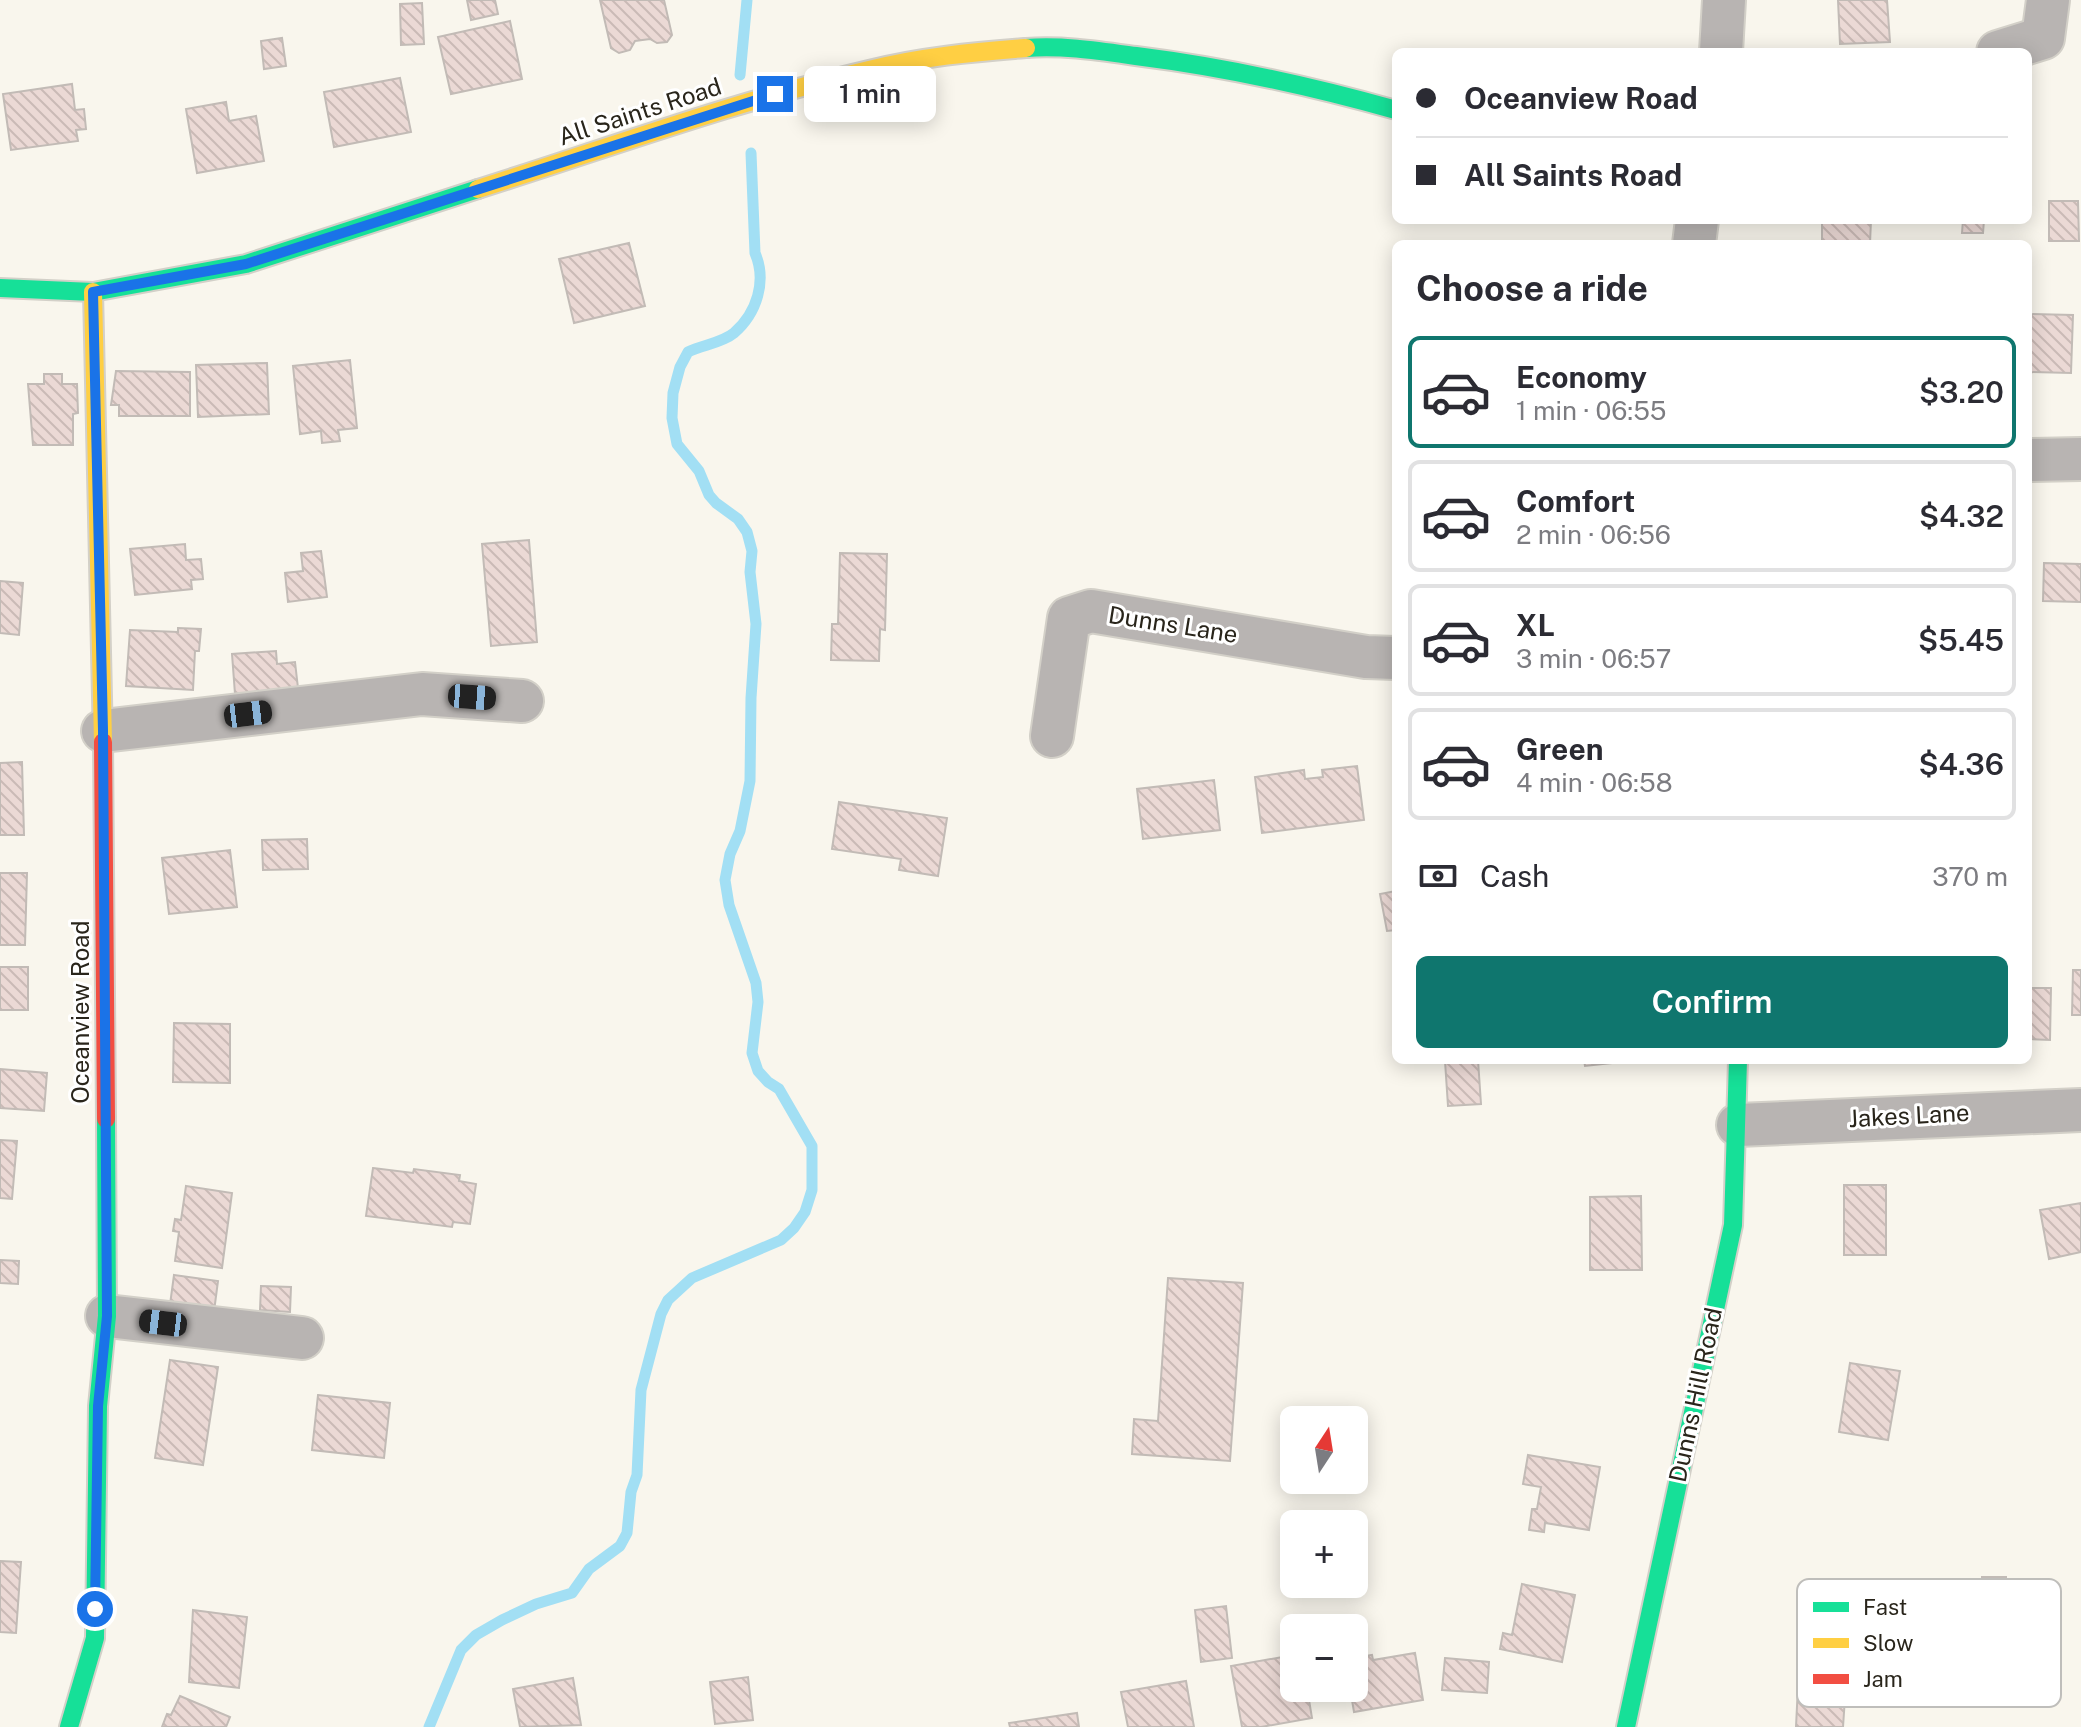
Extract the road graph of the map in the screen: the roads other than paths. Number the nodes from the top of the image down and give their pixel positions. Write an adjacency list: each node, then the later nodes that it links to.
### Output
1 (1724, 0): 3 (street)
2 (2048, 0): 4 (street)
3 (1721, 48)
4 (2011, 48)
5 (1392, 109): 7 (street, All Saints Road)
6 (0, 288): 7 (street, All Saints Road)
7 (93, 292): 12 (street, Oceanview Road)
8 (2081, 459): 9 (street)
9 (2032, 460)
10 (1392, 658): 13 (street, Dunns Lane)
11 (522, 701): 12 (street)
12 (103, 731): 17 (street, Oceanview Road)
13 (1052, 736)
14 (1738, 1064): 16 (street, Dunns Hill Road)
15 (2081, 1110): 16 (street, Jakes Lane)
16 (1738, 1125): 20 (street, Dunns Hill Road)
17 (107, 1316): 18 (street); 19 (street, Oceanview Road)
18 (302, 1338)
19 (69, 1727)
20 (1626, 1727)

